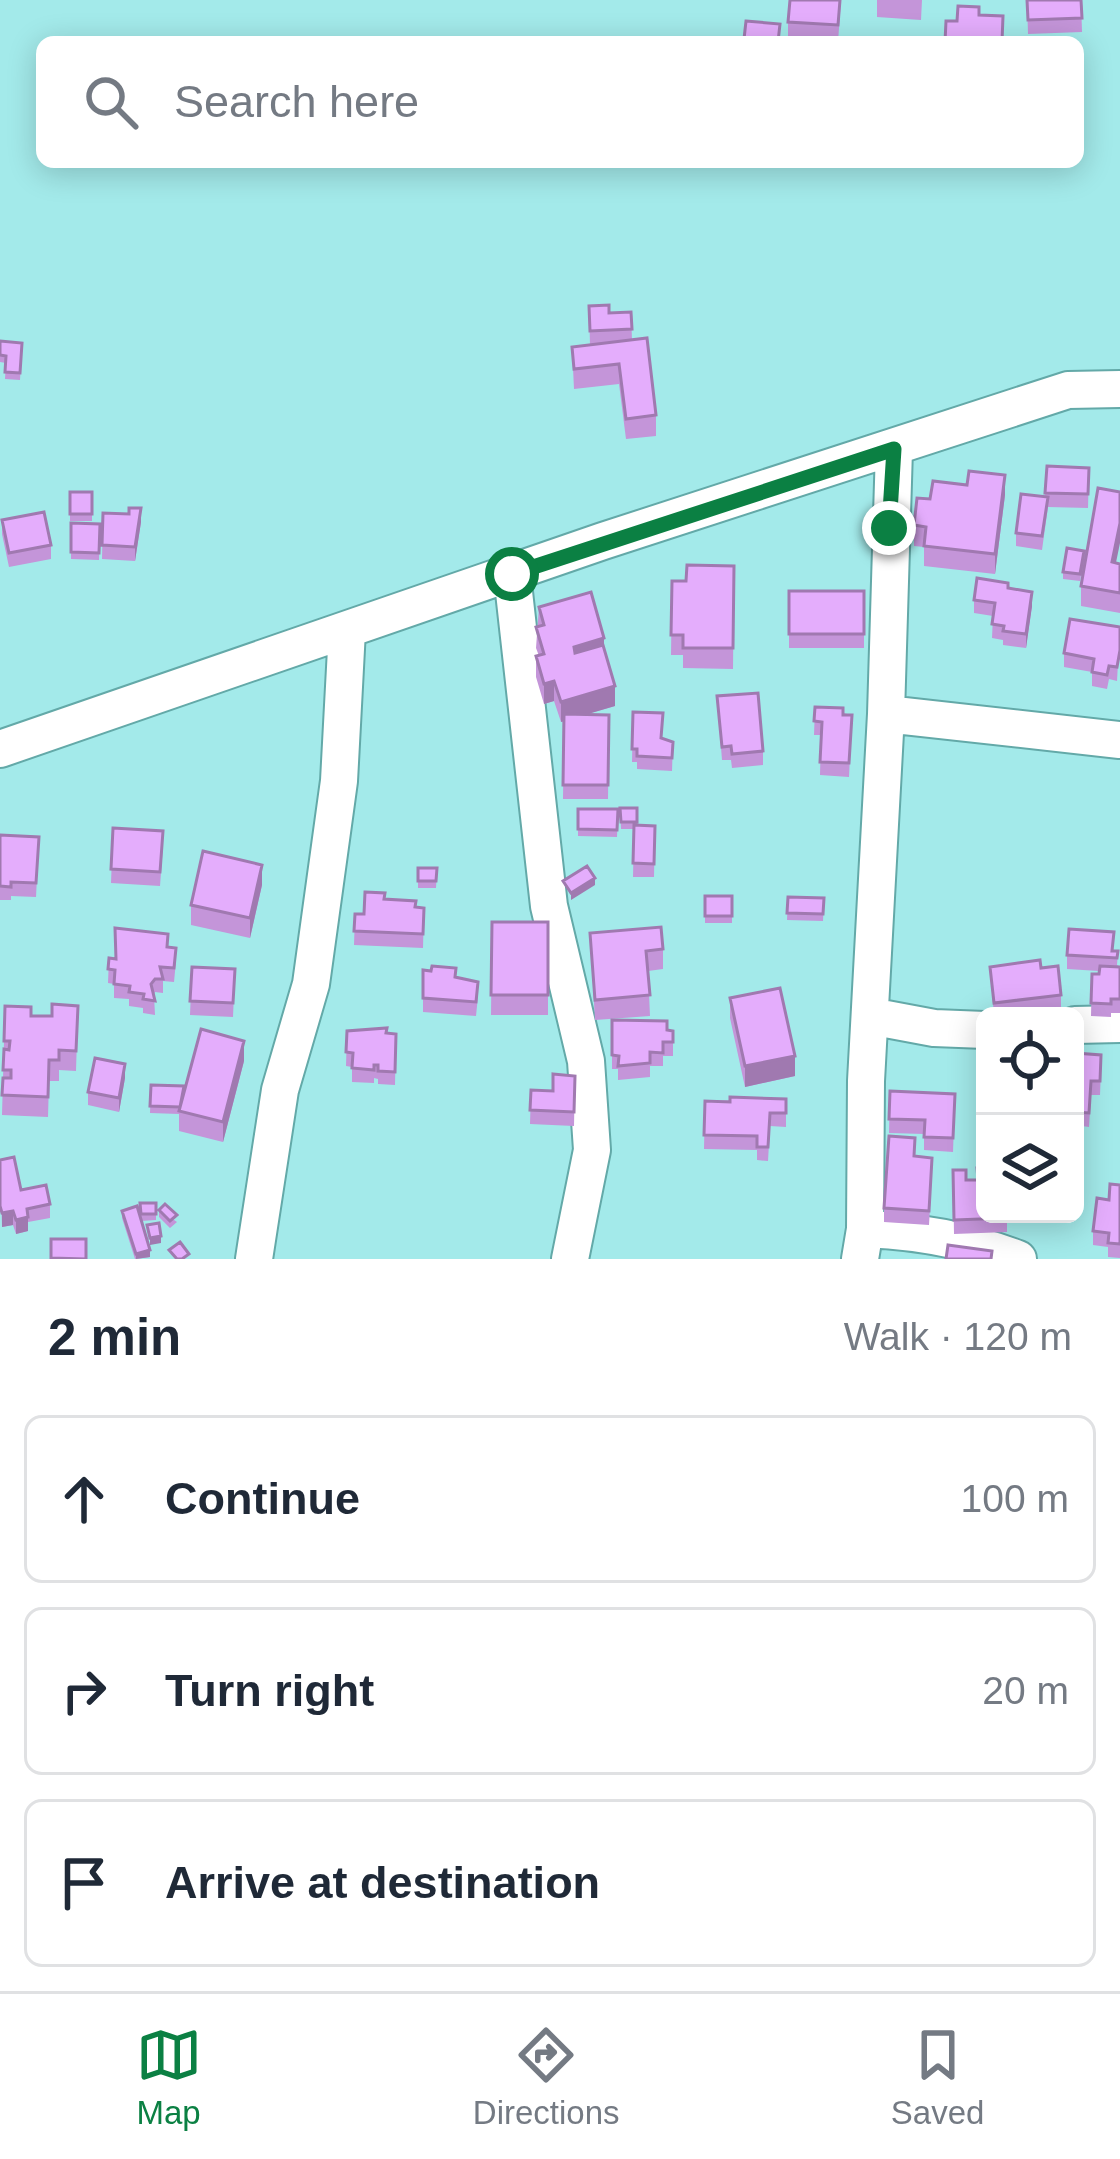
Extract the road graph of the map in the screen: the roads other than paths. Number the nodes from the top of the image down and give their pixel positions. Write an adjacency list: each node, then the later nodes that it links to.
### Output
1 (1120, 372): 3 (street)
2 (1120, 389): 3 (street)
3 (1068, 390): 4 (street)
4 (894, 449): 5 (street); 7 (street)
5 (512, 574): 6 (street); 16 (street)
6 (347, 630): 9 (street); 15 (street)
7 (886, 714): 8 (street); 10 (street)
8 (1120, 740)
9 (0, 748)
10 (870, 1016): 13 (street); 14 (street)
11 (1120, 1024): 12 (street)
12 (1084, 1025)
13 (976, 1030)
14 (862, 1244): 17 (street)
15 (254, 1259)
16 (570, 1259)
17 (1018, 1259)

